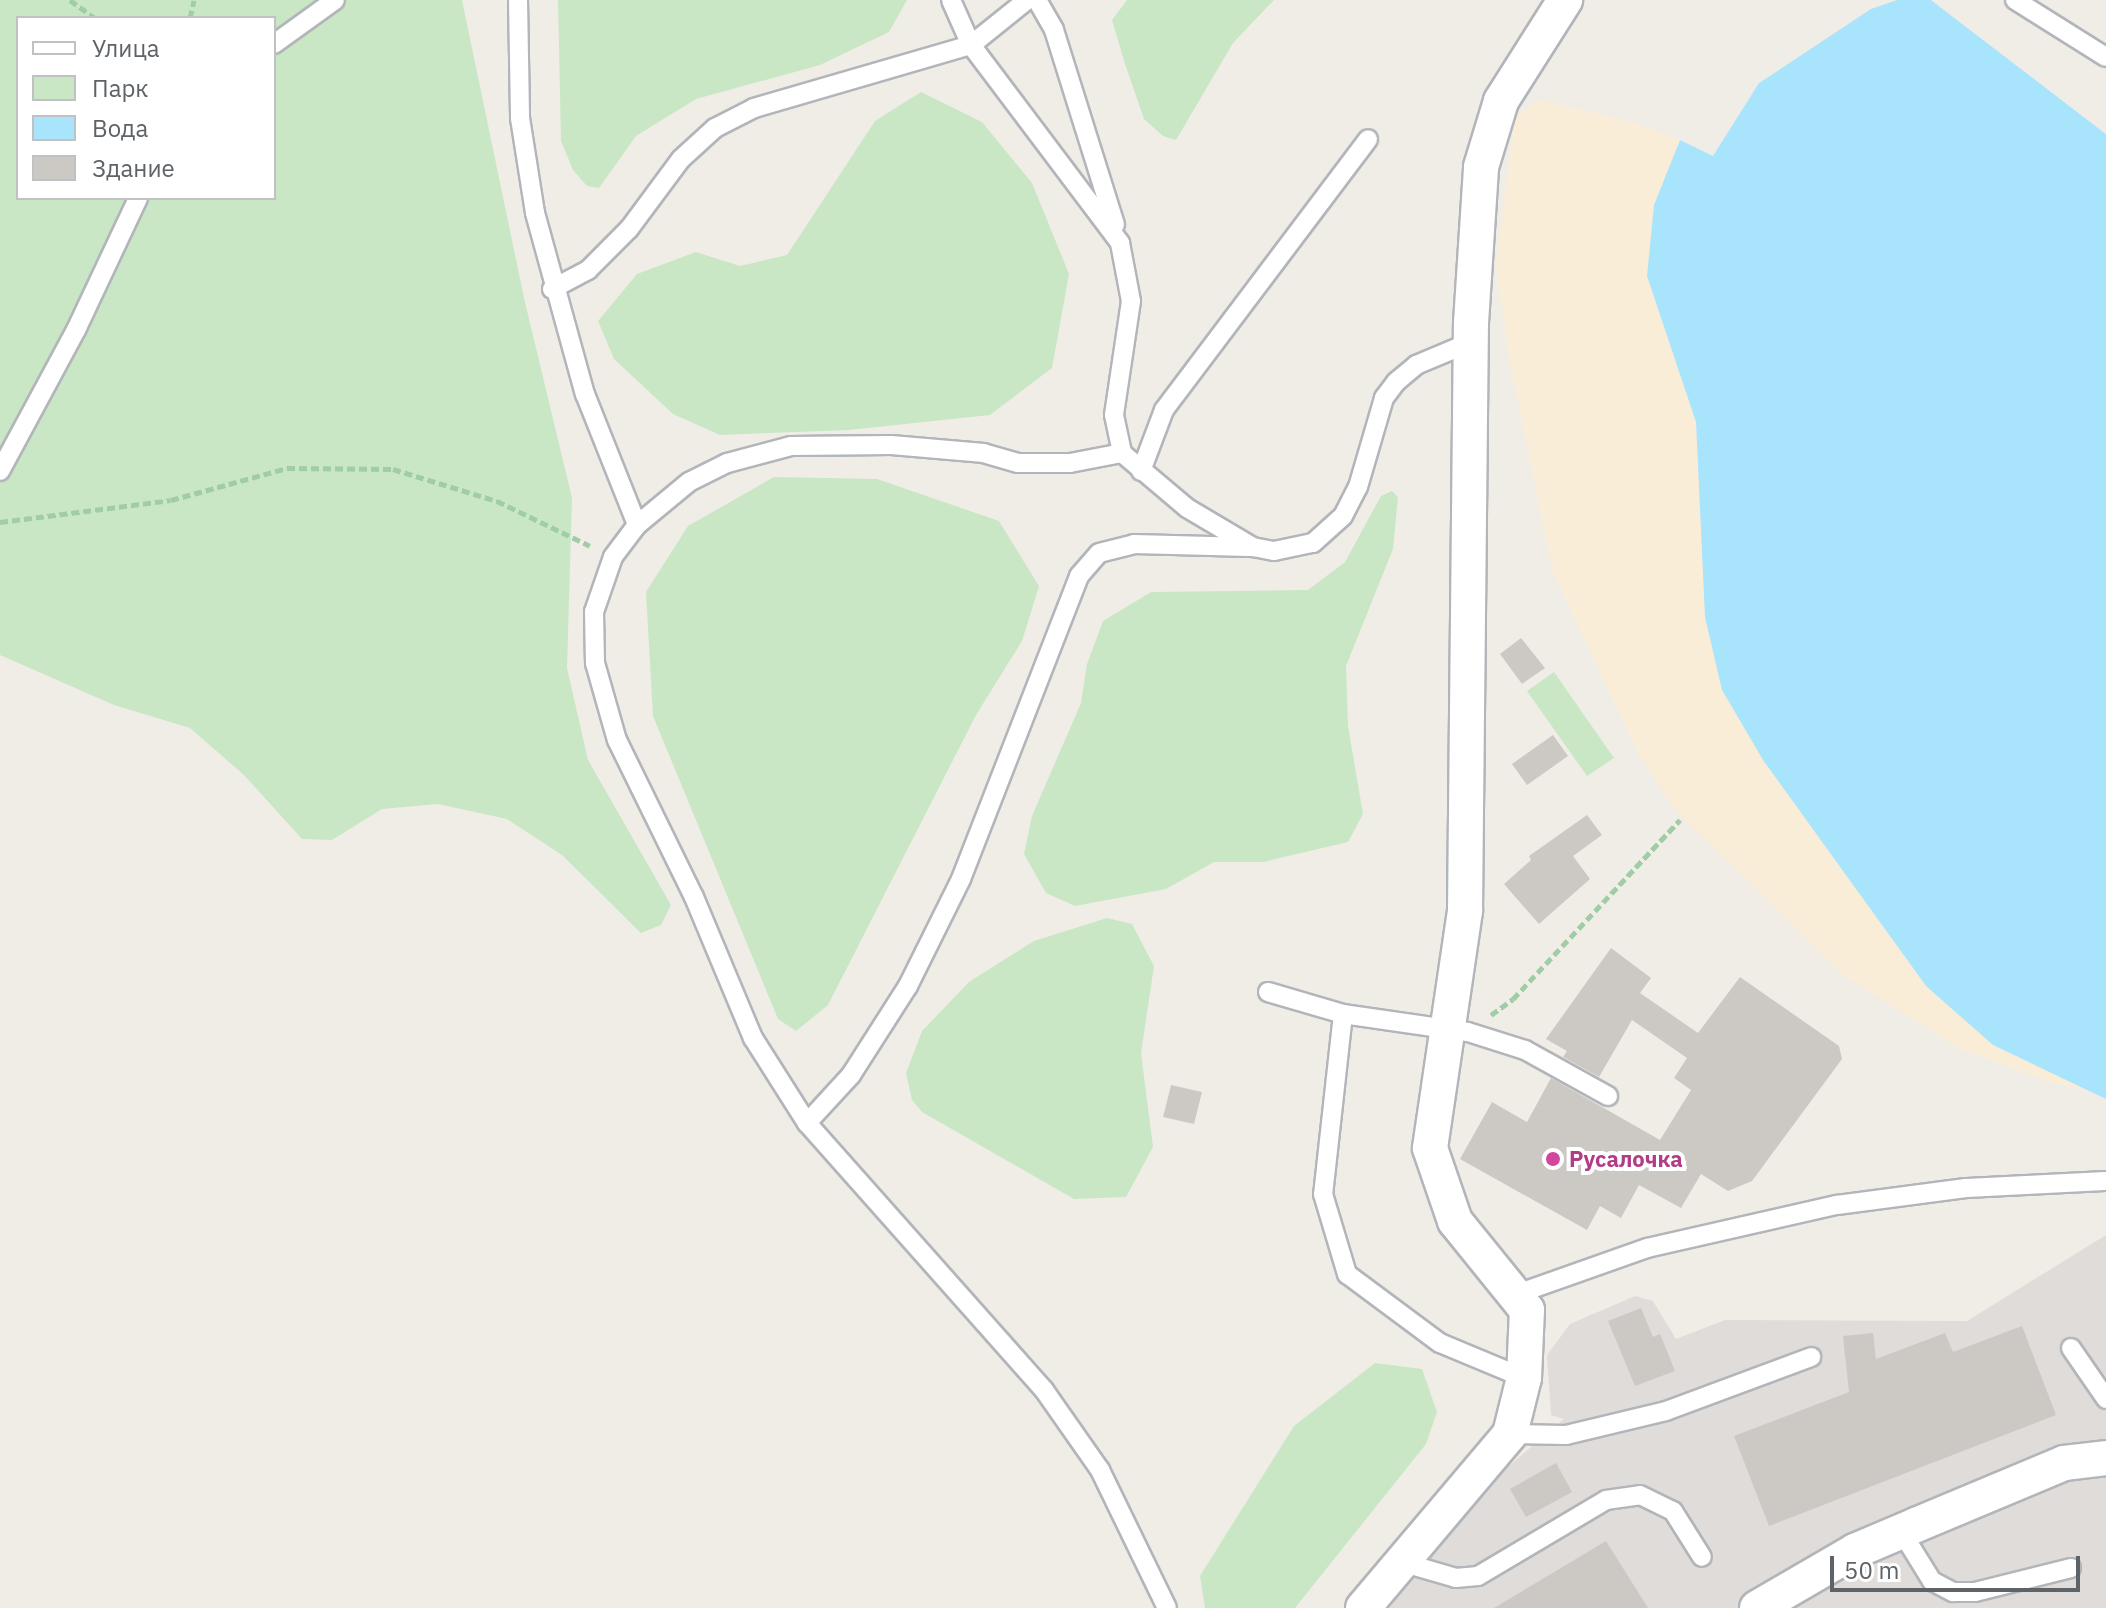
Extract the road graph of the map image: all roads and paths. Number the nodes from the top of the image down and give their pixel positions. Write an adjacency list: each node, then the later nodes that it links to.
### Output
1 (70, 0): 9 (path)
2 (335, 0): 10 (lane)
3 (518, 0): 16 (lane)
4 (951, 0): 11 (lane)
5 (1027, 0): 11 (lane)
6 (1037, 0): 15 (lane)
7 (1565, 0): 17 (street)
8 (2015, 0): 12 (lane)
9 (92, 16)
10 (276, 43)
11 (971, 45): 15 (lane); 16 (lane)
12 (2106, 57)
13 (1368, 139): 20 (lane)
14 (137, 200): 19 (lane)
15 (1120, 243): 18 (lane)
16 (552, 289): 22 (lane)
17 (1471, 342): 23 (lane); 28 (street)
18 (1122, 453): 20 (lane); 22 (lane)
19 (0, 471)
20 (1141, 471): 23 (lane)
21 (0, 522): 24 (path)
22 (637, 525): 24 (lane)
23 (1253, 547): 30 (lane)
24 (613, 557): 30 (lane)
25 (1680, 820): 28 (path)
26 (1268, 992): 27 (lane)
27 (1343, 1014): 28 (lane); 35 (lane)
28 (1459, 1030): 29 (lane); 32 (street)
29 (1608, 1096)
30 (807, 1123): 43 (lane)
31 (2106, 1181): 32 (lane)
32 (1517, 1294): 35 (street)
33 (2071, 1348): 36 (lane)
34 (1811, 1357): 37 (lane)
35 (1524, 1378): 37 (street)
36 (2106, 1399)
37 (1510, 1434): 41 (street)
38 (2106, 1458): 39 (street)
39 (1901, 1531): 42 (lane); 45 (street)
40 (1702, 1557): 41 (lane)
41 (1401, 1562): 44 (street)
42 (2071, 1568)
43 (1167, 1608)
44 (1363, 1608)
45 (1757, 1608)

